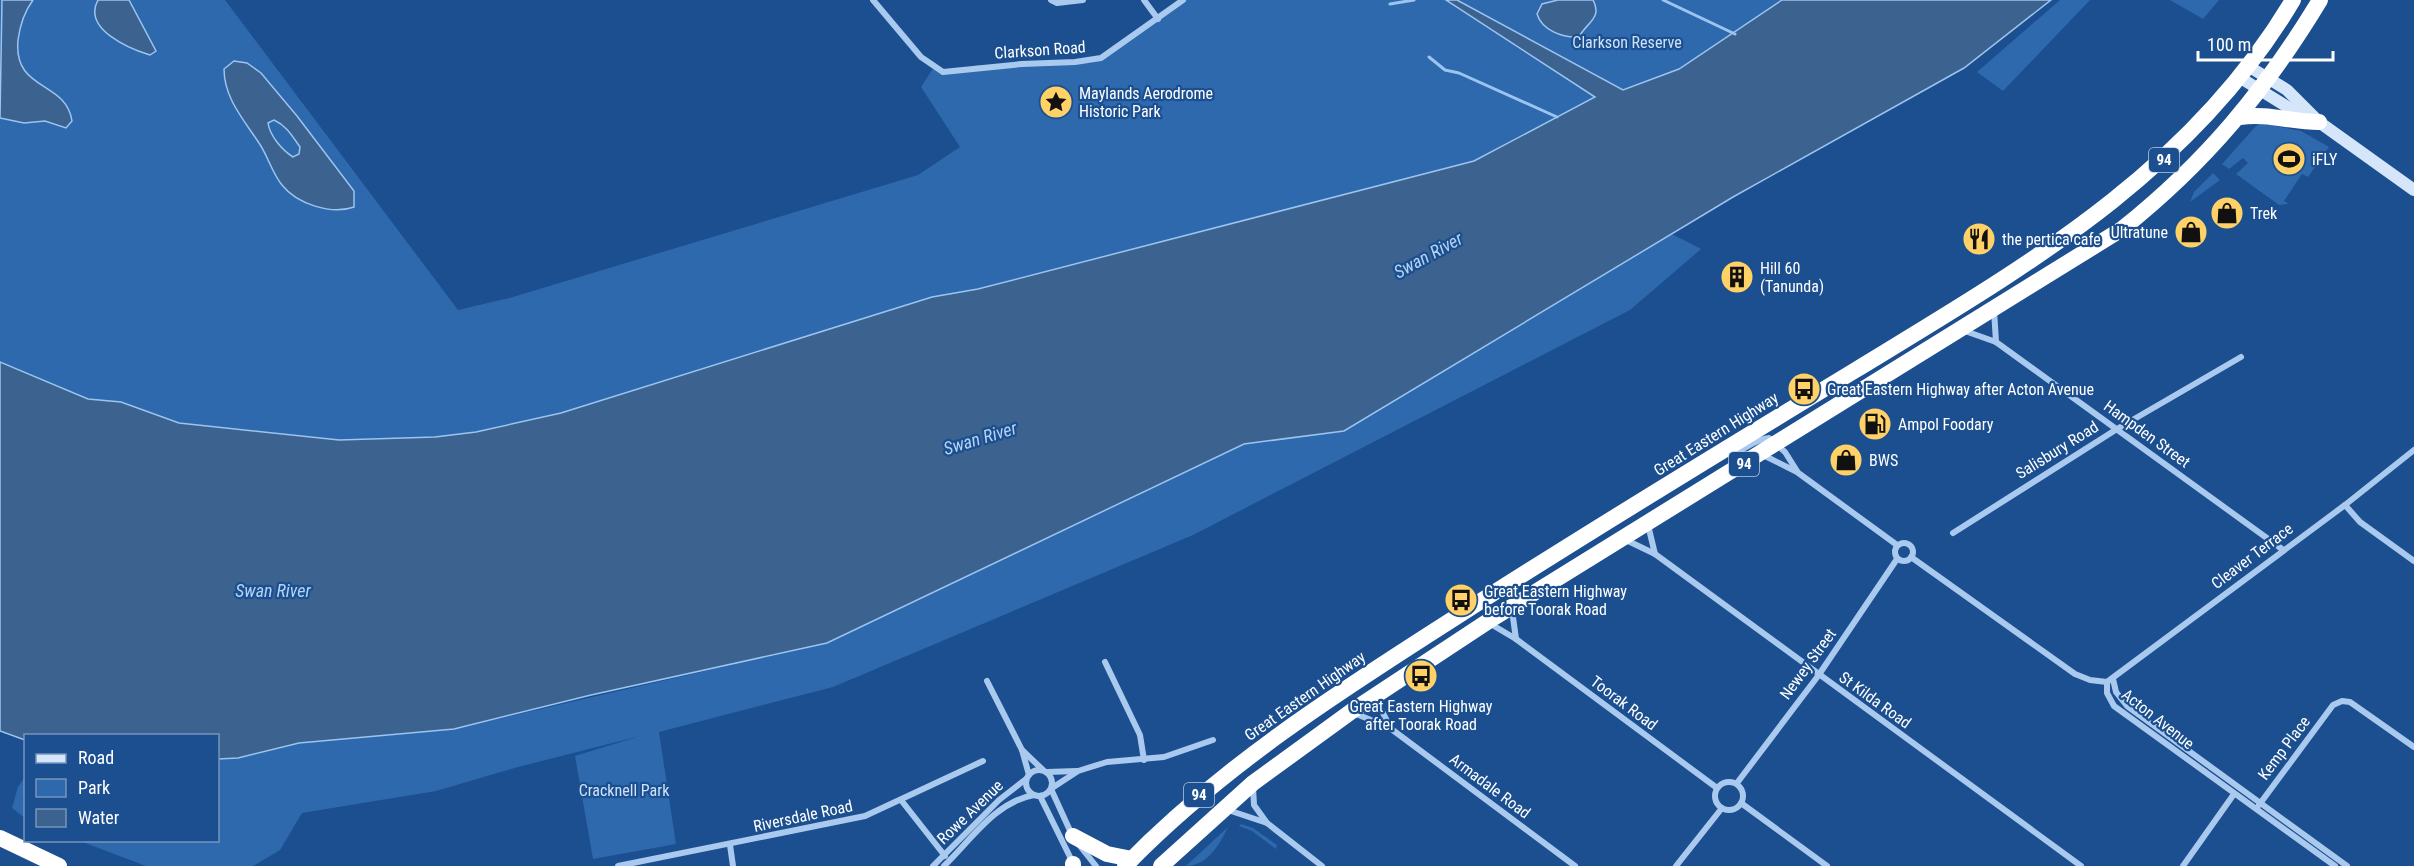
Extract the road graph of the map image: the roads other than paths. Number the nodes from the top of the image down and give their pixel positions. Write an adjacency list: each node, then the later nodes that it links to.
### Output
1 (873, 0): 8 (street, Clarkson Road)
2 (1051, 0): 3 (street)
3 (1083, 0)
4 (1144, 0): 8 (street)
5 (1183, 0): 8 (street, Clarkson Road)
6 (2293, 0): 9 (highway, Great Eastern Highway / 94)
7 (2320, 0): 10 (highway, 94)
8 (1158, 19)
9 (2243, 71): 10 (main road); 21 (highway, Great Eastern Highway / 94)
10 (2265, 84): 11 (highway, 94); 12 (main road)
11 (2240, 117): 12 (highway); 14 (highway, 94)
12 (2319, 122): 13 (main road)
13 (2414, 190)
14 (1994, 310): 15 (highway, 94); 16 (street)
15 (1961, 330): 16 (street, Hampden Street); 19 (highway, 94)
16 (1996, 342): 18 (street, Hampden Street)
17 (2241, 357): 18 (street, Salisbury Road)
18 (2116, 429): 26 (street, Salisbury Road); 29 (street, Hampden Street)
19 (1776, 444): 21 (street); 22 (highway, 94); 23 (street)
20 (2414, 450): 24 (street, Cleaver Terrace)
21 (1718, 454): 69 (highway, Great Eastern Highway / 94)
22 (1760, 454): 23 (street); 25 (highway, 94)
23 (1797, 472): 28 (street)
24 (2345, 505): 29 (street, Cleaver Terrace); 33 (street)
25 (1647, 524): 27 (highway, 94); 30 (street)
26 (1953, 533)
27 (1622, 538): 30 (street, St Kilda Road); 34 (highway, 94)
28 (1897, 545): 31 (street); 32 (street)
29 (2282, 549): 39 (street, Cleaver Terrace)
30 (1654, 554): 38 (street, St Kilda Road)
31 (1911, 557): 32 (street); 41 (street, Acton Avenue)
32 (1898, 558): 38 (street, Newey Street)
33 (2414, 561)
34 (1512, 606): 35 (highway, 94); 36 (street)
35 (1487, 622): 36 (street, Toorak Road); 42 (highway, 94)
36 (1516, 639): 56 (street, Toorak Road)
37 (1105, 662): 48 (street)
38 (1818, 675): 54 (street, Newey Street); 82 (street, St Kilda Road)
39 (2113, 679): 41 (street, Cleaver Terrace); 61 (street, Acton Avenue)
40 (987, 681): 47 (street)
41 (2106, 682): 57 (street, Acton Avenue)
42 (1375, 696): 43 (highway, 94); 44 (street, Armadale Road)
43 (1352, 711): 44 (street, Armadale Road); 53 (highway, 94)
44 (1390, 728): 79 (street, Armadale Road)
45 (1213, 740): 48 (street)
46 (2414, 747): 61 (street, Kemp Place)
47 (1022, 750): 50 (street); 52 (street)
48 (1144, 760): 51 (street)
49 (983, 761): 59 (street, Riversdale Road)
50 (1045, 771): 51 (street); 52 (street); 55 (street)
51 (1078, 771): 55 (street)
52 (1027, 777): 58 (street); 68 (street, Rowe Avenue)
53 (1253, 783): 62 (highway, 94); 64 (street)
54 (1737, 783): 56 (street); 60 (street)
55 (1051, 788): 58 (street); 65 (street)
56 (1717, 788): 63 (street)
57 (2234, 794): 61 (street, Acton Avenue); 83 (street)
58 (1037, 796): 70 (street, Rowe Avenue); 71 (street)
59 (901, 800): 67 (street, Riversdale Road); 68 (street)
60 (1741, 803): 63 (street); 81 (street)
61 (2259, 805): 84 (street, Acton Avenue); 85 (street, Acton Avenue)
62 (1224, 808): 64 (street); 77 (highway, 94)
63 (1722, 808): 80 (street)
64 (1267, 823): 78 (street)
65 (1073, 836): 69 (highway); 76 (street)
66 (0, 838): 72 (highway)
67 (730, 845): 73 (street, Riversdale Road); 74 (street)
68 (944, 855): 70 (street); 75 (street, Rowe Avenue)
69 (1128, 862)
70 (947, 863)
71 (1074, 865)
72 (59, 866)
73 (621, 866)
74 (734, 866)
75 (933, 866)
76 (1096, 866)
77 (1161, 866)
78 (1322, 866)
79 (1575, 866)
80 (1676, 866)
81 (1827, 866)
82 (2081, 866)
83 (2183, 866)
84 (2335, 866)
85 (2347, 866)

